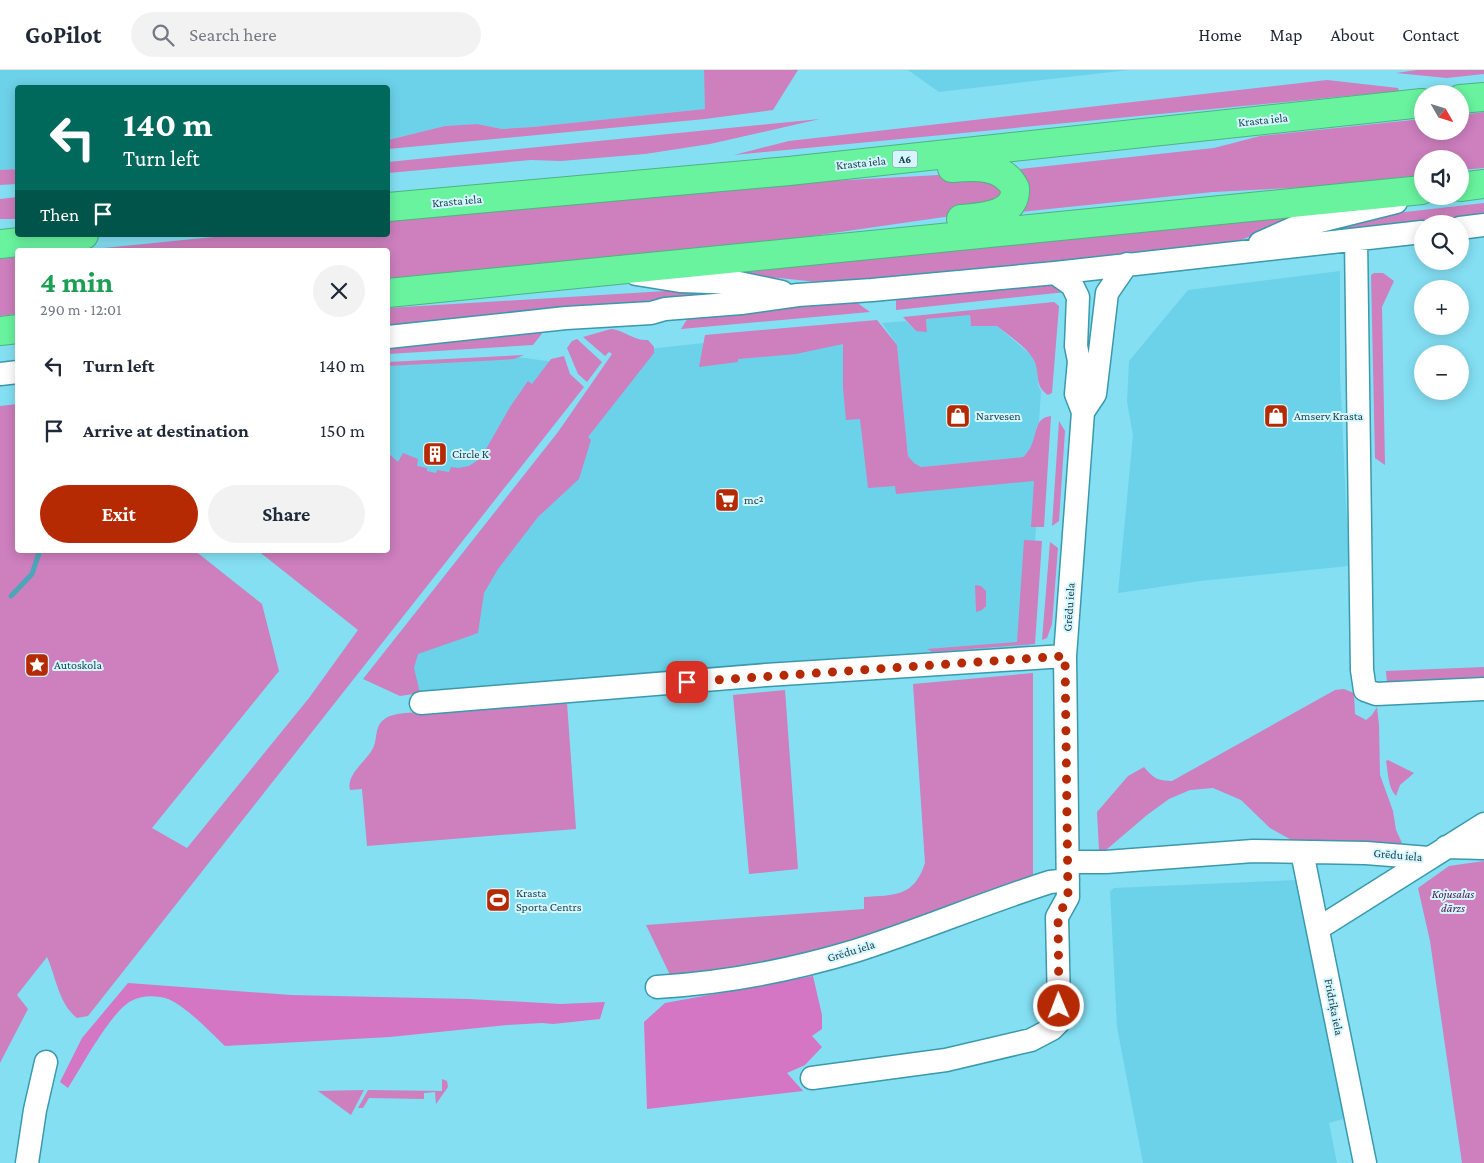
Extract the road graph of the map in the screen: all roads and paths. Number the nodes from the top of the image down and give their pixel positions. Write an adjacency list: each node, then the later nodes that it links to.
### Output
1 (1484, 97): 2 (highway)
2 (1469, 98)
3 (1414, 104): 4 (highway, Krasta iela / A6)
4 (789, 171): 7 (highway, Krasta iela / A6); 15 (highway)
5 (1414, 191): 15 (highway)
6 (1414, 198): 14 (street)
7 (390, 207)
8 (1484, 225): 9 (street)
9 (1469, 227)
10 (1414, 233): 12 (street)
11 (65, 237): 13 (highway)
12 (1356, 240): 14 (street); 28 (street)
13 (0, 244)
14 (1243, 251): 16 (street)
15 (761, 256): 17 (highway)
16 (1127, 264): 18 (street); 26 (street, Grēdu iela)
17 (616, 271): 19 (highway); 20 (street)
18 (1055, 273): 20 (street); 26 (street, Grēdu iela)
19 (390, 293)
20 (798, 295): 23 (street)
21 (15, 329): 22 (highway)
22 (0, 330)
23 (390, 337)
24 (15, 372): 25 (street)
25 (0, 374)
26 (1083, 412): 27 (street, Grēdu iela)
27 (1065, 656): 29 (street); 34 (street, Grēdu iela)
28 (1484, 689)
29 (422, 703)
30 (1484, 824): 33 (street, Grēdu iela)
31 (1484, 848): 33 (street, Grēdu iela)
32 (1302, 852): 33 (street, Grēdu iela); 34 (street, Grēdu iela); 35 (street, Fridriķa iela)
33 (1437, 853): 35 (street, Grēdu iela)
34 (1068, 871): 36 (street, Grēdu iela); 38 (street, Grēdu iela)
35 (1319, 928): 40 (street, Fridriķa iela)
36 (657, 987)
37 (46, 1062): 39 (street)
38 (812, 1078)
39 (28, 1163)
40 (1365, 1163)

